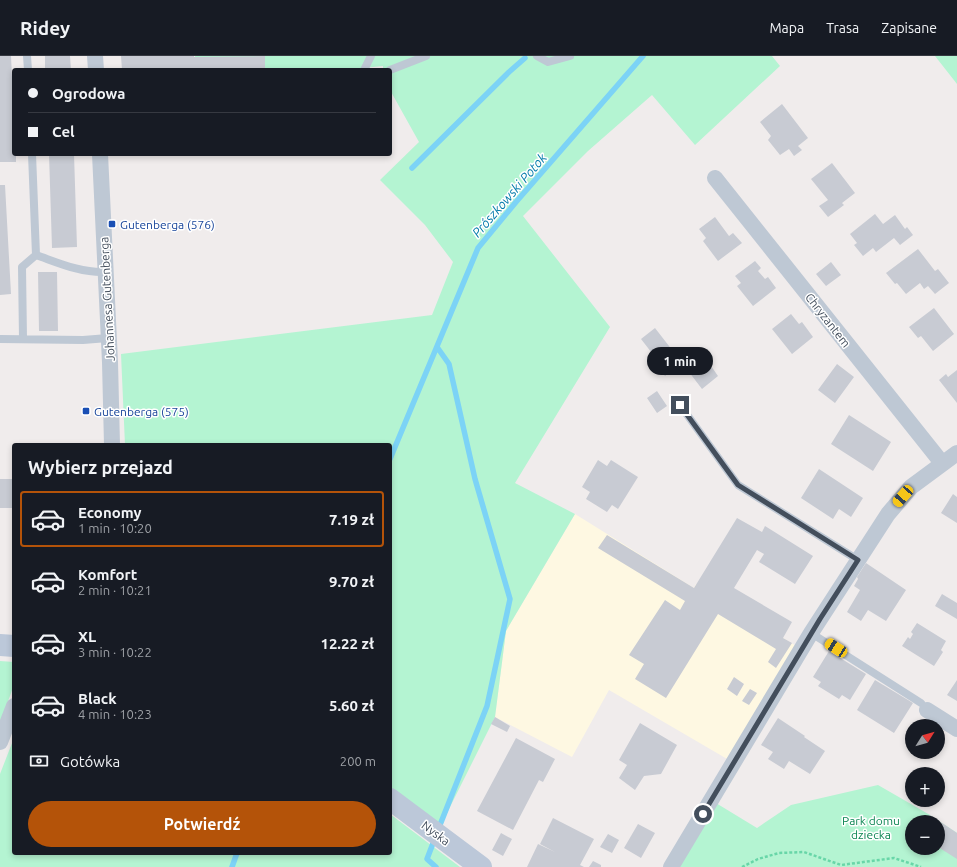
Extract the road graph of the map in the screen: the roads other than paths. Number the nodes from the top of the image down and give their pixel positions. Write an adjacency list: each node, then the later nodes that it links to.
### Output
1 (28, 56): 7 (lane)
2 (95, 56): 8 (street)
3 (371, 56): 9 (lane)
4 (426, 56): 10 (lane)
5 (537, 56): 6 (lane)
6 (570, 56)
7 (28, 68)
8 (96, 68)
9 (365, 68)
10 (392, 69)
11 (32, 156): 14 (lane)
12 (100, 156): 15 (street, Johannesa Gutenberga)
13 (715, 178): 22 (street, Chryzantem)
14 (36, 256): 15 (lane); 18 (lane)
15 (105, 272): 16 (street, Johannesa Gutenberga)
16 (108, 338): 18 (lane); 20 (street, Johannesa Gutenberga)
17 (0, 339): 18 (lane)
18 (23, 339)
19 (680, 405): 23 (lane)
20 (112, 443)
21 (957, 453): 22 (street)
22 (942, 463): 23 (street)
23 (858, 560): 24 (street)
24 (811, 633): 27 (lane); 33 (street)
25 (0, 646): 26 (street)
26 (12, 646)
27 (924, 707): 29 (street)
28 (12, 711): 30 (street)
29 (957, 729)
30 (0, 742)
31 (392, 800): 32 (street, Nyska)
32 (481, 867)
33 (671, 867)

